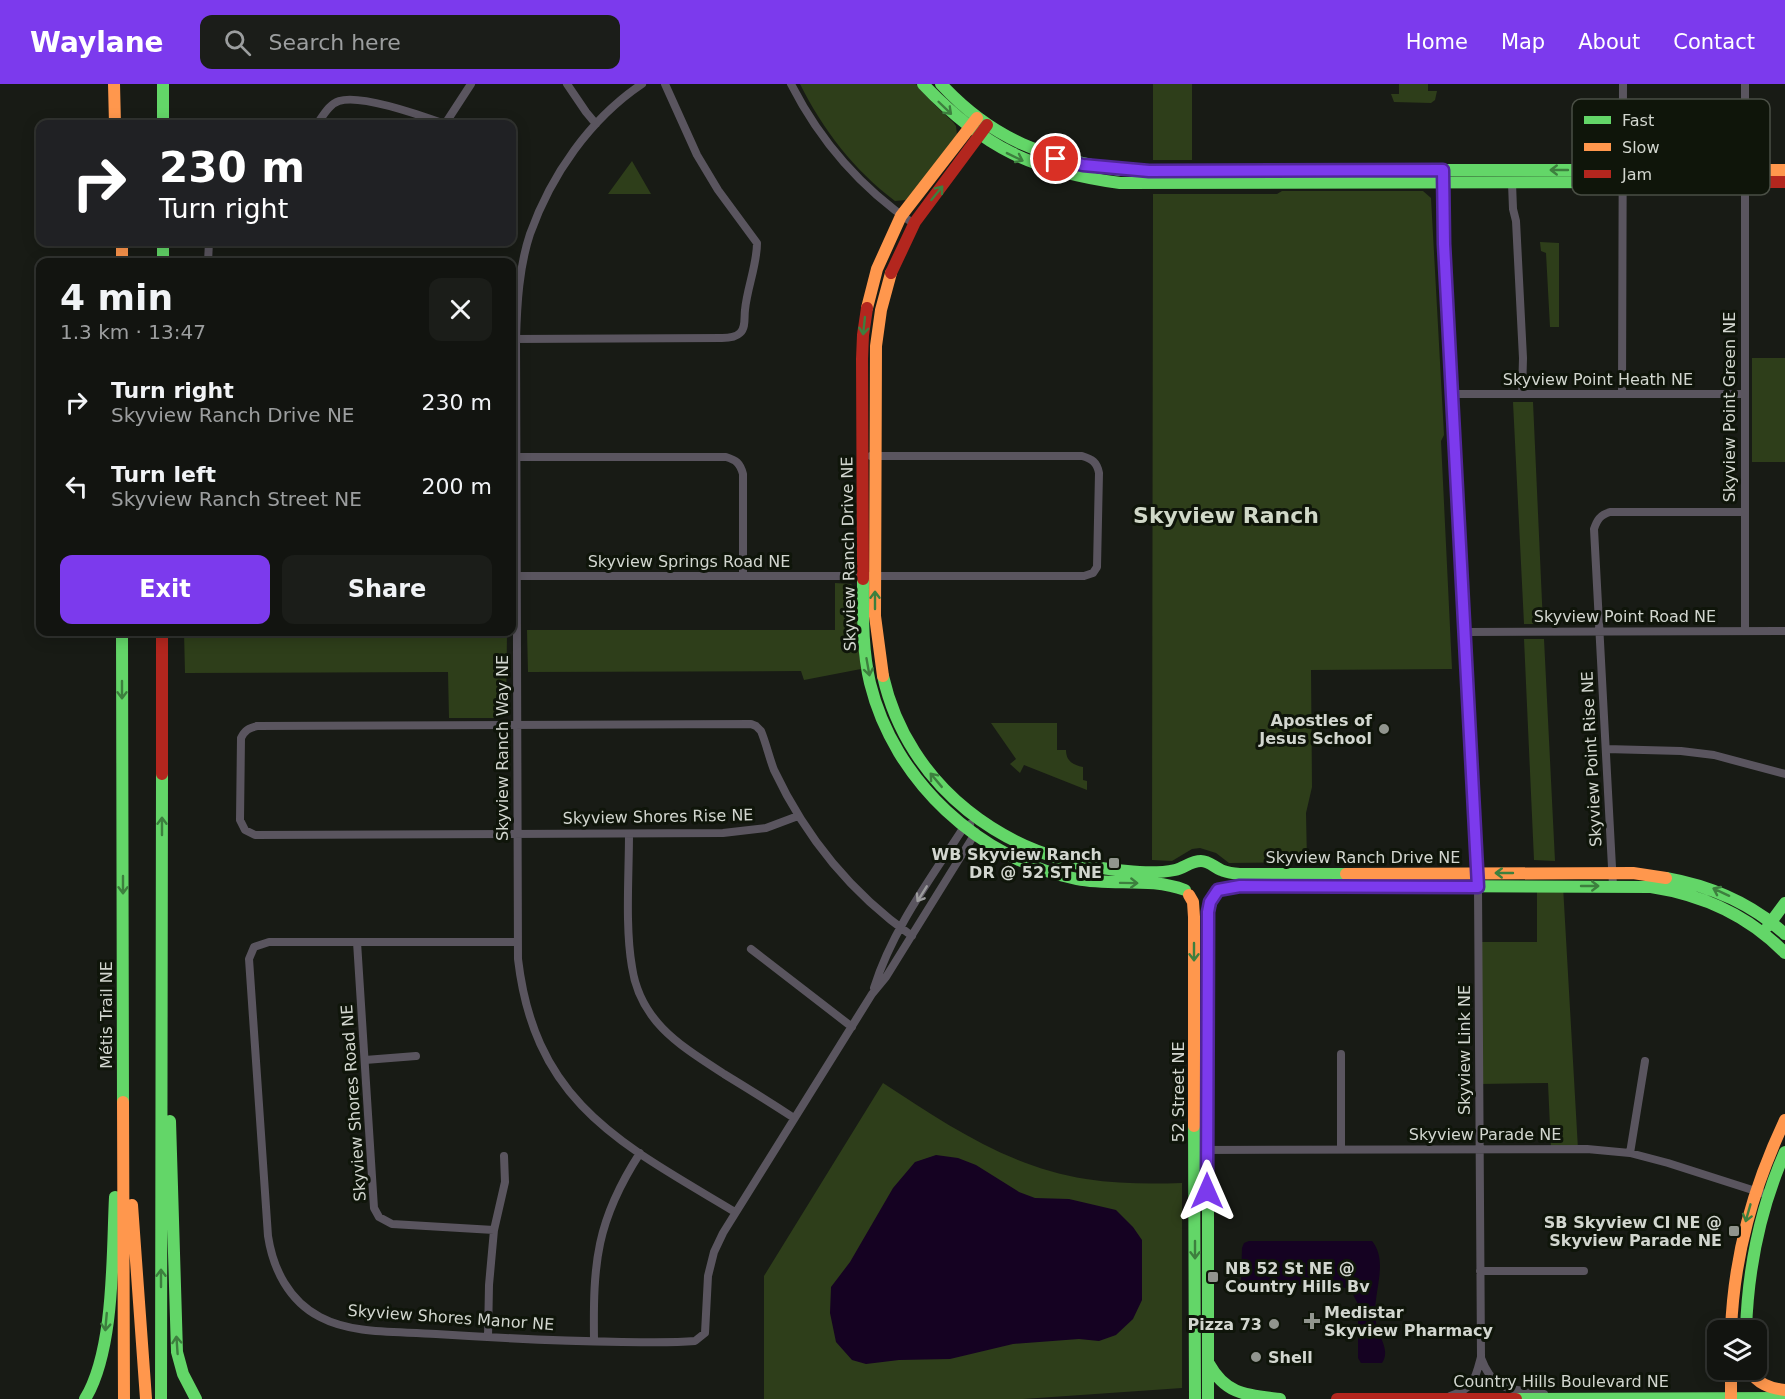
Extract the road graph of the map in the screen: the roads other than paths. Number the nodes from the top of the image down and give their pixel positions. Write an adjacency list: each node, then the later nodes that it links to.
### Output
1 (114, 84): 13 (street)
2 (122, 84): 14 (street)
3 (163, 84): 15 (street)
4 (471, 84): 18 (street)
5 (567, 84): 20 (street)
6 (642, 84): 20 (street, Skyview Ranch Way NE)
7 (665, 84): 33 (street)
8 (791, 84): 30 (street)
9 (923, 84): 21 (street, one-way to 21)
10 (942, 84): 19 (street)
11 (1623, 84): 12 (street)
12 (1623, 99)
13 (116, 120)
14 (122, 120)
15 (163, 120)
16 (319, 120): 17 (street)
17 (433, 120)
18 (448, 120)
19 (982, 122): 21 (street, Skyview Ranch Drive NE); 23 (street)
20 (596, 124): 32 (street, Skyview Ranch Way NE)
21 (974, 133): 23 (street, one-way to 23); 30 (street, Skyview Ranch Drive NE); 31 (street, Skyview Ranch Drive NE, one-way to 21)
22 (1572, 172): 23 (street, one-way to 23)
23 (1443, 177): 26 (street); 35 (street, Skyview Link NE)
24 (1770, 182): 25 (street)
25 (1785, 182)
26 (1512, 183): 27 (street); 36 (street)
27 (1572, 184)
28 (1623, 195): 34 (street)
29 (1745, 195): 37 (street, Skyview Point Green NE)
30 (901, 216): 31 (street); 38 (street, Skyview Ranch Drive NE, one-way to 38)
31 (914, 224): 39 (street, Skyview Ranch Drive NE)
32 (516, 319)
33 (516, 339)
34 (1622, 393): 36 (street, Skyview Point Heath NE); 37 (street, Skyview Point Heath NE)
35 (1452, 394): 36 (street, Skyview Point Heath NE); 49 (street, Skyview Link NE)
36 (1522, 394)
37 (1744, 394): 41 (street, Skyview Point Green NE)
38 (862, 456): 39 (street); 44 (street, Skyview Ranch Drive NE)
39 (876, 456): 45 (street, Skyview Ranch Drive NE); 45 (street, Skyview Springs Road NE)
40 (516, 457): 43 (street)
41 (1744, 512): 46 (street, Skyview Point Rise NE); 47 (street, Skyview Point Green NE)
42 (516, 576): 43 (street, Skyview Springs Road NE)
43 (743, 576): 44 (street, Skyview Springs Road NE)
44 (862, 576): 45 (street, Skyview Springs Road NE); 58 (street, Skyview Ranch Drive NE, one-way to 58)
45 (875, 576): 57 (street, Skyview Ranch Drive NE, one-way to 45)
46 (1599, 631): 47 (street, Skyview Point Road NE); 49 (street, Skyview Point Road NE); 54 (street, Skyview Point Rise NE)
47 (1745, 631): 48 (street, Skyview Point Road NE)
48 (1785, 631)
49 (1465, 632): 64 (street, Skyview Link NE)
50 (122, 636): 86 (street, Métis Trail NE, one-way to 86)
51 (162, 636): 66 (street, one-way to 51)
52 (515, 636): 53 (street, Skyview Ranch Way NE)
53 (517, 726): 56 (street); 59 (street, Skyview Ranch Way NE); 59 (street, Skyview Shores Rise NE)
54 (1606, 749): 55 (street); 65 (street, Skyview Point Rise NE)
55 (1785, 774)
56 (798, 816): 60 (street, Skyview Shores Rise NE); 72 (street)
57 (978, 821): 58 (street); 61 (street, Skyview Shores Manor NE); 62 (street, Skyview Ranch Drive NE)
58 (964, 827): 61 (street, Skyview Ranch Drive NE); 72 (street, Skyview Shores Manor NE, one-way to 72)
59 (518, 834): 60 (street, Skyview Shores Rise NE); 77 (street, Skyview Ranch Way NE)
60 (630, 834): 88 (street)
61 (976, 835): 68 (street, Skyview Ranch Drive NE, one-way to 68); 75 (street, Skyview Shores Manor NE)
62 (1188, 866): 63 (street); 68 (street)
63 (1215, 866): 64 (street, Skyview Ranch Drive NE); 69 (street)
64 (1477, 873): 65 (street, Skyview Ranch Drive NE, one-way to 64); 67 (street, Skyview Link NE)
65 (1613, 879): 67 (street, Skyview Ranch Drive NE, one-way to 65); 71 (street, Skyview Ranch Drive NE, one-way to 65); 73 (street, Skyview Ranch Drive NE)
66 (162, 885): 120 (street, one-way to 66); 121 (street, one-way to 66)
67 (1478, 887): 69 (street, Skyview Ranch Drive NE); 91 (street, Skyview Link NE)
68 (1187, 892): 69 (street); 92 (street, 52 Street NE, one-way to 92)
69 (1216, 892): 92 (street, 52 Street NE)
70 (1785, 903): 71 (street)
71 (1771, 921): 73 (street); 74 (street, Skyview Ranch Drive NE)
72 (901, 928): 75 (street); 80 (street, Skyview Shores Manor NE)
73 (1763, 932): 74 (street, Skyview Ranch Drive NE)
74 (1782, 933): 79 (street, Skyview Ranch Drive NE)
75 (912, 936): 80 (street, Skyview Shores Manor NE)
76 (357, 942): 77 (street, Skyview Shores Manor NE); 84 (street, Skyview Shores Road NE); 105 (street, Skyview Shores Manor NE)
77 (517, 942): 95 (street, Skyview Ranch Way NE)
78 (751, 949): 81 (street)
79 (1785, 953)
80 (872, 994): 81 (street, Skyview Shores Manor NE)
81 (852, 1027): 88 (street, Skyview Shores Manor NE)
82 (1341, 1054): 90 (street)
83 (416, 1056): 84 (street)
84 (365, 1060): 100 (street, Skyview Shores Road NE)
85 (1645, 1061): 94 (street)
86 (123, 1075): 87 (street, Métis Trail NE); 117 (street, one-way to 117)
87 (123, 1107): 118 (street, Métis Trail NE); 119 (street)
88 (794, 1118): 99 (street, Skyview Shores Manor NE)
89 (1785, 1120): 97 (street)
90 (1341, 1149): 91 (street, Skyview Parade NE); 92 (street, Skyview Parade NE)
91 (1480, 1149): 94 (street, Skyview Parade NE); 101 (street, Skyview Link NE)
92 (1201, 1150): 108 (street, 52 Street NE); 122 (street, 52 Street NE, one-way to 122)
93 (1785, 1152): 98 (street)
94 (1630, 1153): 97 (street, Skyview Parade NE)
95 (640, 1154): 99 (street, Skyview Ranch Way NE); 106 (street)
96 (504, 1156): 100 (street)
97 (1755, 1190): 98 (street, Skyview Parade NE); 103 (street, one-way to 103)
98 (1768, 1195): 104 (street)
99 (735, 1212): 106 (street, Skyview Shores Manor NE)
100 (494, 1230): 105 (street)
101 (1480, 1271): 102 (street); 107 (street, Skyview Link NE)
102 (1584, 1271)
103 (1732, 1320)
104 (1746, 1320)
105 (488, 1337): 106 (street, Skyview Shores Manor NE)
106 (594, 1341)
107 (1481, 1357): 113 (street, Skyview Link NE); 114 (street, Skyview Link NE)
108 (1208, 1360): 123 (street, 52 Street NE); 124 (street)
109 (1731, 1380): 115 (street)
110 (1748, 1380): 127 (street)
111 (1756, 1380): 112 (street)
112 (1785, 1390)
113 (1444, 1398): 114 (street, Country Hills Boulevard NE); 126 (street, Country Hills Boulevard NE)
114 (1562, 1398): 115 (street, Country Hills Boulevard NE)
115 (1731, 1398): 127 (street, Country Hills Boulevard NE)
116 (1785, 1398): 127 (street, Country Hills Boulevard NE)
117 (85, 1399)
118 (124, 1399)
119 (146, 1399)
120 (161, 1399)
121 (196, 1399)
122 (1195, 1399)
123 (1208, 1399)
124 (1280, 1399)
125 (1337, 1399): 126 (street, Country Hills Boulevard NE)
126 (1388, 1399)
127 (1747, 1399)

